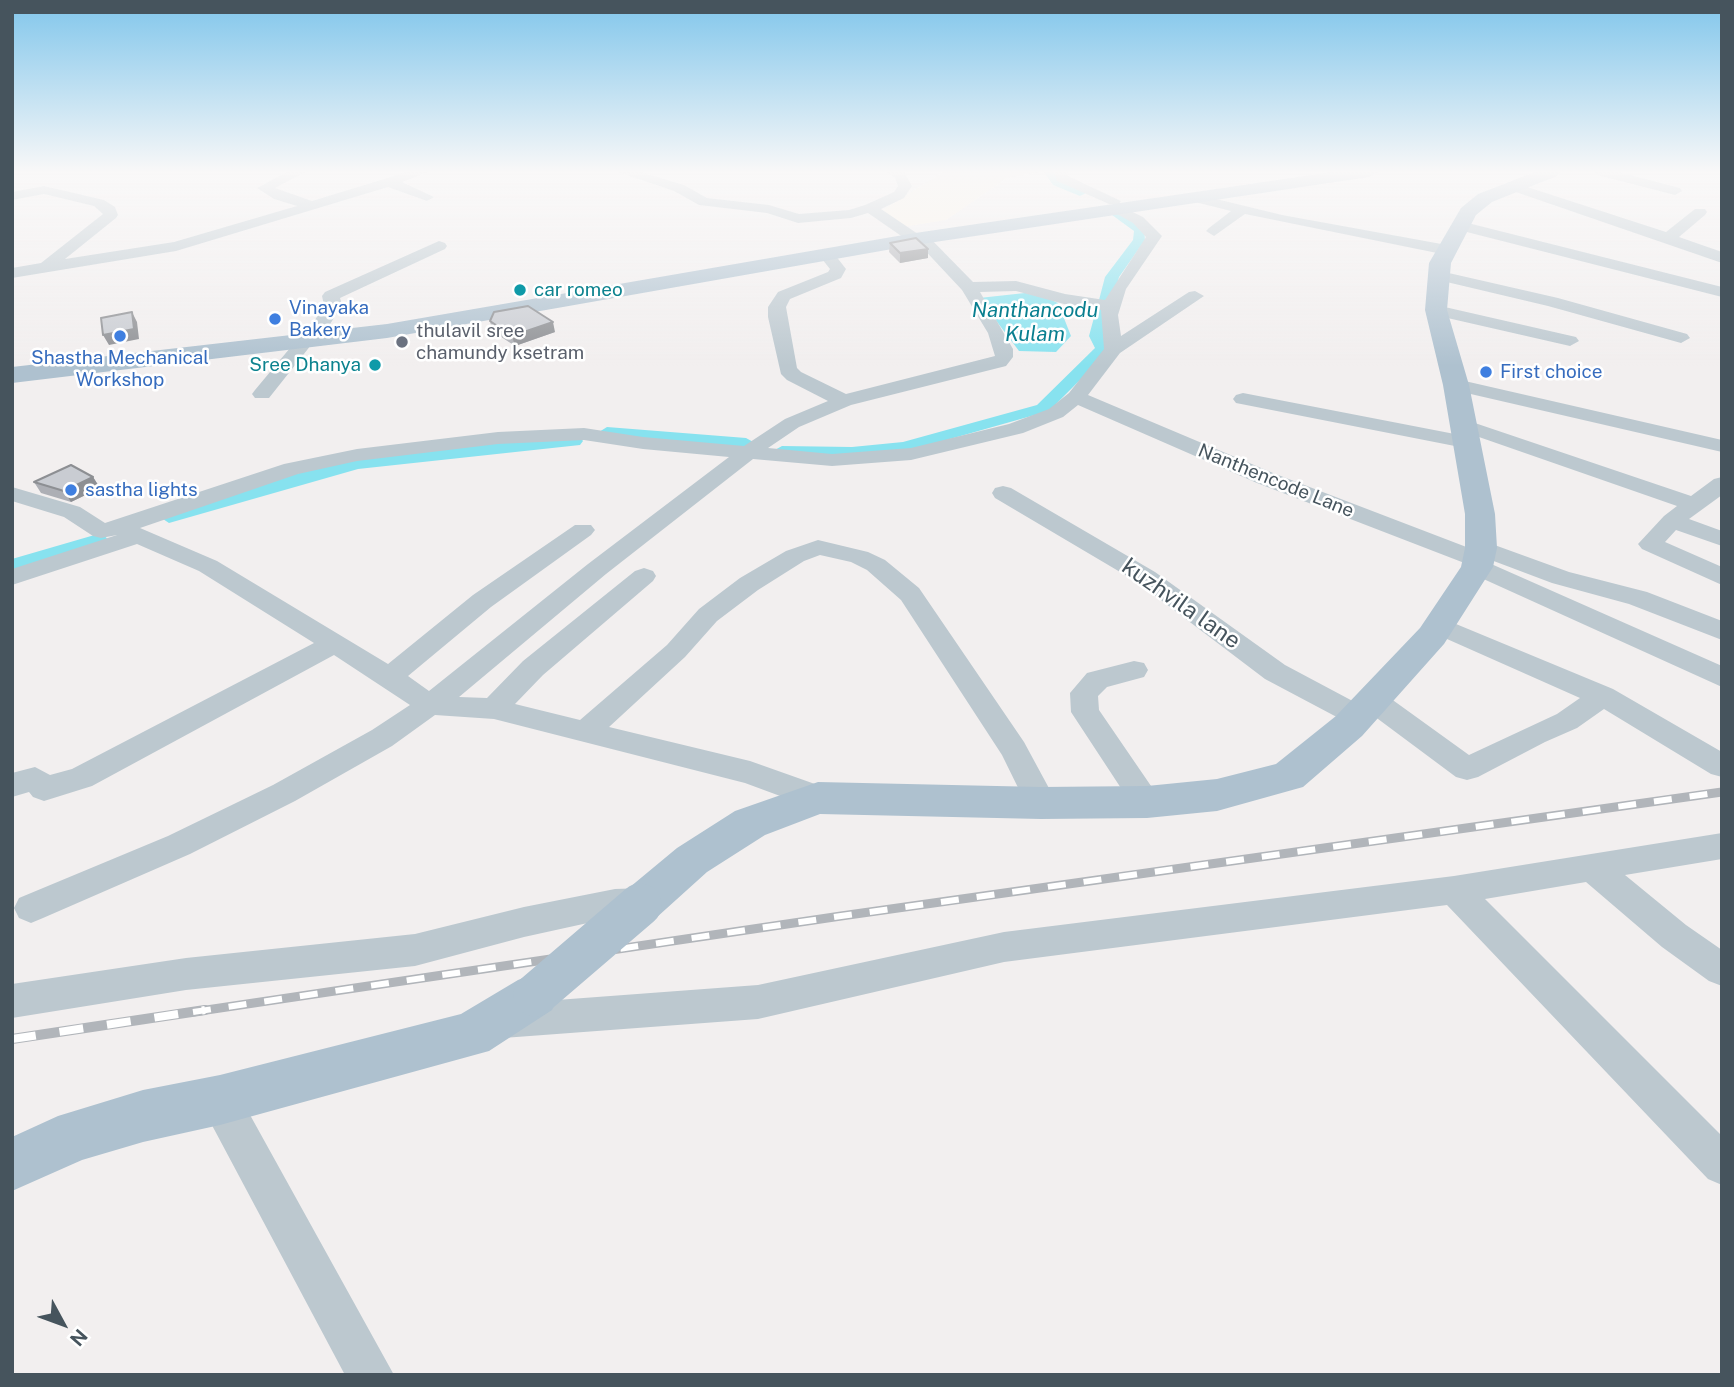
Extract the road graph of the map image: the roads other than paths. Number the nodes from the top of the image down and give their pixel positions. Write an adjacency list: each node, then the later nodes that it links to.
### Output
1 (84, 237): 15 (street)
2 (208, 237): 15 (street)
3 (908, 237): 22 (main road)
4 (910, 237): 13 (main road)
5 (915, 237): 17 (street)
6 (1154, 237): 20 (street)
7 (1379, 237): 12 (street)
8 (1456, 237): 12 (main road)
9 (1664, 237): 10 (street)
10 (1668, 238): 14 (street)
11 (439, 246): 22 (street)
12 (1449, 251): 18 (street); 21 (main road); 23 (street)
13 (826, 254): 22 (main road); 32 (street)
14 (1722, 258)
15 (47, 266): 16 (street)
16 (12, 273)
17 (969, 287): 20 (street); 32 (street)
18 (1722, 292)
19 (1195, 296): 25 (street)
20 (1111, 306): 25 (street)
21 (1436, 310): 24 (street); 28 (main road)
22 (314, 333): 26 (main road); 27 (main road); 29 (street)
23 (1681, 338)
24 (1570, 341)
25 (1113, 349): 30 (street)
26 (12, 364)
27 (12, 375)
28 (1456, 385): 33 (main road); 35 (street)
29 (262, 394)
30 (1076, 397): 34 (street); 44 (street, Nanthencode Lane)
31 (1243, 399): 33 (street)
32 (844, 401): 34 (street)
33 (1464, 433): 39 (street); 44 (main road)
34 (758, 445): 42 (street); 56 (street)
35 (1722, 446)
36 (1722, 484): 39 (street)
37 (1003, 493): 57 (street, kuzhvila lane)
38 (12, 494): 42 (street)
39 (1695, 505): 40 (street)
40 (1672, 521): 43 (street); 48 (street)
41 (583, 530): 53 (street)
42 (119, 531): 45 (street); 47 (street); 51 (street)
43 (1722, 539)
44 (1479, 558): 49 (street); 54 (street); 57 (main road)
45 (12, 559)
46 (644, 576): 58 (street)
47 (12, 577)
48 (1722, 577)
49 (1722, 631)
50 (1456, 633): 55 (street)
51 (334, 644): 53 (street); 61 (street)
52 (1134, 670): 63 (street)
53 (389, 677): 56 (street)
54 (1722, 677)
55 (1603, 696): 57 (street, kuzhvila lane); 60 (street)
56 (430, 705): 58 (street); 69 (street)
57 (1365, 708): 63 (main road)
58 (494, 709): 59 (street)
59 (584, 733): 62 (street); 64 (street)
60 (1722, 766)
61 (12, 785)
62 (818, 798): 64 (main road); 68 (main road)
63 (1147, 802): 64 (main road)
64 (1041, 803)
65 (1722, 846): 66 (street)
66 (1594, 869): 67 (street); 70 (street)
67 (1454, 890): 72 (street); 75 (street)
68 (642, 903): 71 (street); 72 (main road, bridge)
69 (32, 908)
70 (1722, 970)
71 (12, 1002)
72 (493, 1021): 73 (main road)
73 (220, 1100): 74 (main road); 76 (street)
74 (12, 1164)
75 (1722, 1165)
76 (371, 1375)

